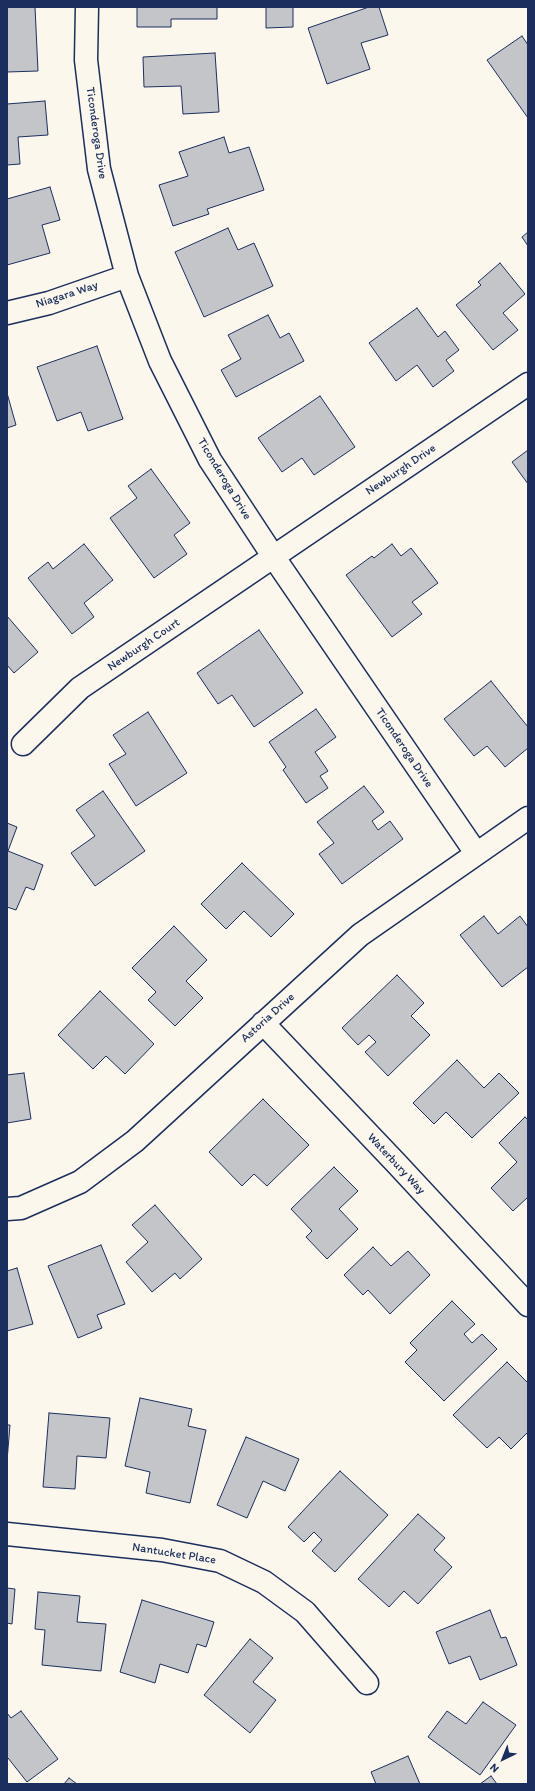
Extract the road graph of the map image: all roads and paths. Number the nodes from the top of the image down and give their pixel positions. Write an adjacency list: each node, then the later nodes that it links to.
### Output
1 (87, 7): 2 (street, Ticonderoga Drive)
2 (127, 276): 3 (street, Niagara Way); 5 (street, Ticonderoga Drive)
3 (7, 313)
4 (528, 384): 5 (street, Newburgh Drive)
5 (273, 556): 6 (street, Newburgh Court); 8 (street, Ticonderoga Drive)
6 (23, 744)
7 (528, 818): 8 (street, Astoria Drive)
8 (476, 854): 9 (street, Astoria Drive)
9 (263, 1023): 10 (street, Astoria Drive); 11 (street, Waterbury Way)
10 (7, 1209)
11 (528, 1305)
12 (7, 1534): 13 (street, Nantucket Place)
13 (367, 1683)

